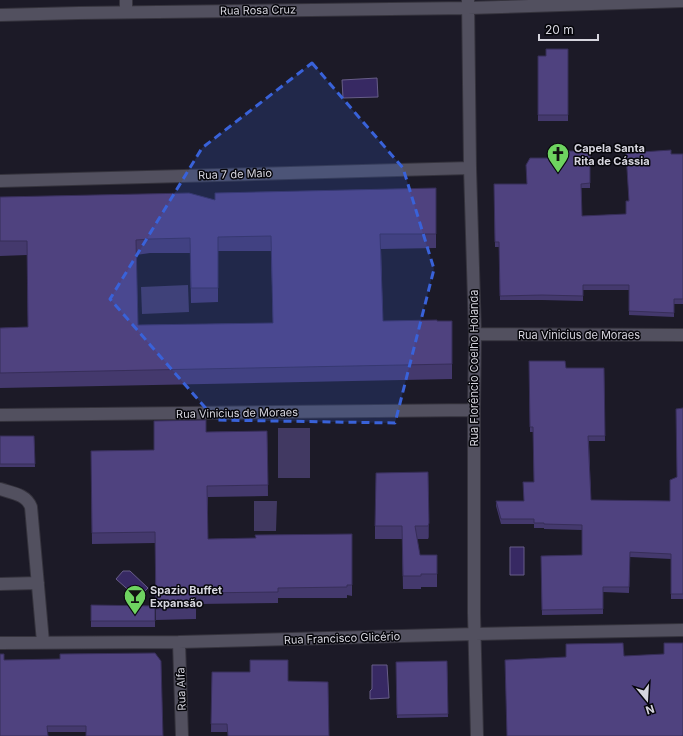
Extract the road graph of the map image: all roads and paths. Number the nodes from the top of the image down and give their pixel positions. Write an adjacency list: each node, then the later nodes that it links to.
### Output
1 (683, 1): 2 (street, Rua Rosa Cruz)
2 (468, 4): 3 (street, Rua Rosa Cruz); 5 (street, Rua Florêncio Coelho Holanda)
3 (126, 6): 4 (street, Rua Rosa Cruz)
4 (0, 15)
5 (470, 168): 6 (street, Rua 7 de Maio); 7 (street, Rua Florêncio Coelho Holanda)
6 (0, 181)
7 (475, 334): 8 (street, Rua Vinicius de Moraes); 9 (street, Rua Florêncio Coelho Holanda)
8 (683, 335)
9 (474, 410): 10 (street, Rua Vinicius de Moraes); 15 (street, Rua Florêncio Coelho Holanda)
10 (0, 415)
11 (0, 489): 12 (street)
12 (38, 583): 13 (street); 16 (street)
13 (0, 584)
14 (683, 630): 15 (street, Rua Francisco Glicério)
15 (475, 634): 17 (street, Rua Francisco Glicério); 20 (street, Rua Florêncio Coelho Holanda)
16 (43, 642): 17 (street, Rua Francisco Glicério); 18 (street, Rua Francisco Glicério)
17 (179, 642): 19 (street, Rua Alfa)
18 (0, 643)
19 (182, 736)
20 (477, 736)

